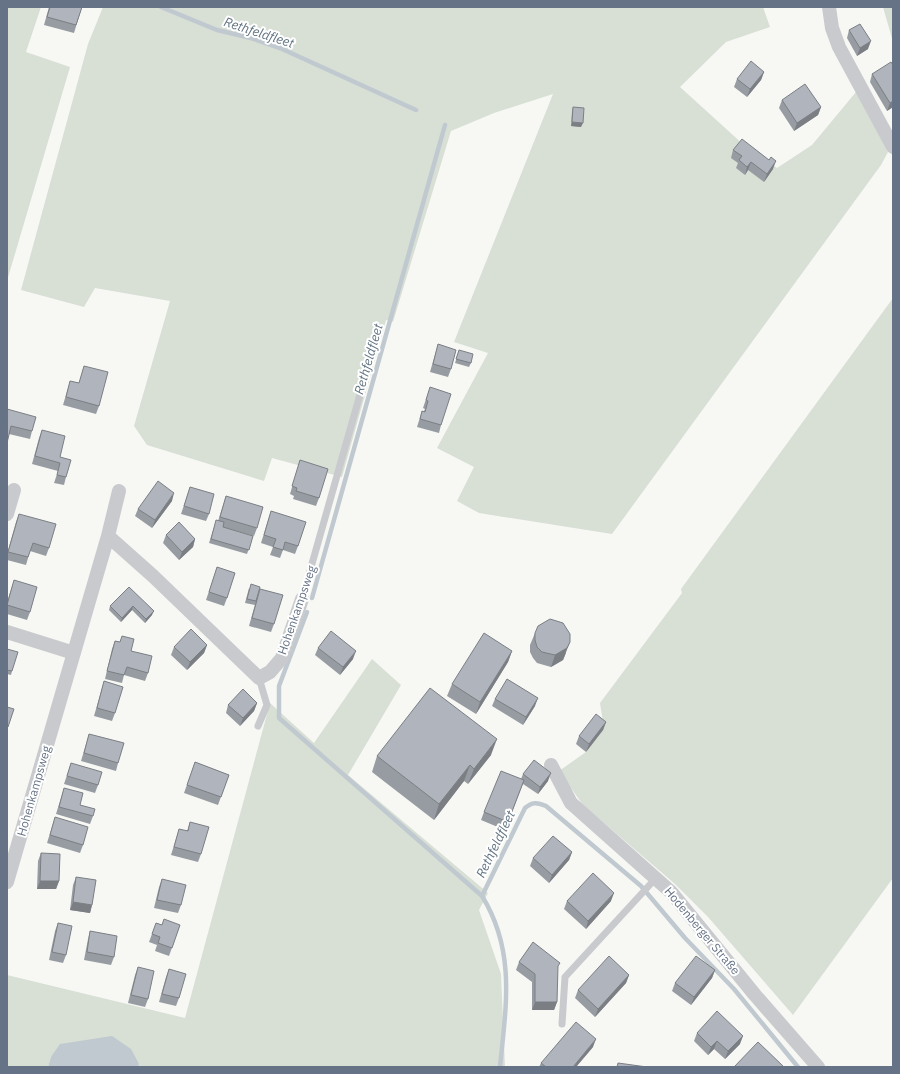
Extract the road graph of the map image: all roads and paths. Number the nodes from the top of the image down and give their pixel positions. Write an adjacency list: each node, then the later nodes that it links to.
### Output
1 (829, 7): 2 (street)
2 (893, 147)
3 (371, 356): 8 (lane, Hohenkampsweg)
4 (14, 490): 6 (street)
5 (119, 491): 7 (street, Hohenkampsweg)
6 (7, 514)
7 (108, 536): 10 (street, Hohenkampsweg); 11 (street)
8 (302, 599): 11 (street, Hohenkampsweg)
9 (7, 632): 10 (street)
10 (74, 653): 15 (street, Hohenkampsweg)
11 (259, 678): 12 (lane)
12 (258, 726)
13 (551, 765): 14 (street, Hodenberger Straße)
14 (656, 878): 16 (lane); 17 (street, Hodenberger Straße)
15 (7, 882)
16 (562, 1024)
17 (818, 1067)

